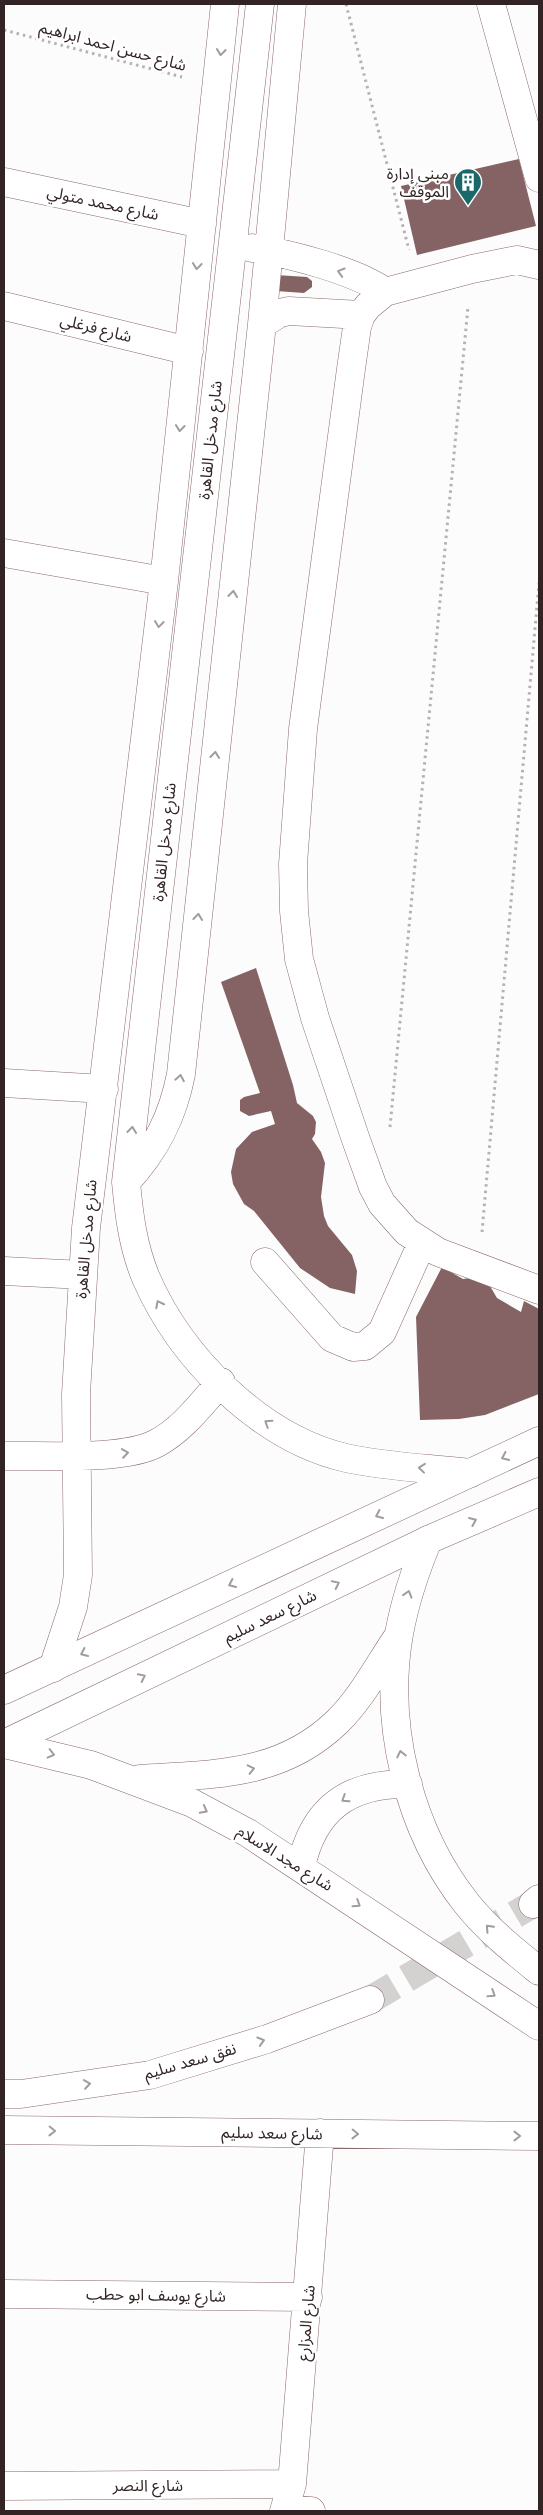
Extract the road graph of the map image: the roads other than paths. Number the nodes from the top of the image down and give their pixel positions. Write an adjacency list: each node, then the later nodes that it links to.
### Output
1 (225, 4): 8 (street, شارع مدخل القاهرة, one-way to 8)
2 (260, 4): 9 (street, شارع مدخل القاهرة)
3 (292, 4): 10 (street)
4 (491, 4): 5 (street)
5 (529, 97): 6 (street)
6 (539, 178)
7 (4, 182): 8 (street, شارع محمد متولي)
8 (202, 224): 16 (street, شارع مدخل القاهرة, one-way to 16)
9 (232, 246): 10 (street); 19 (street, شارع مدخل القاهرة)
10 (269, 251): 12 (street, one-way to 10); 15 (street)
11 (539, 265): 12 (street)
12 (385, 292): 14 (street)
13 (4, 306): 16 (street, شارع فرغلي)
14 (361, 315): 15 (street); 24 (street)
15 (262, 324): 20 (street, one-way to 15)
16 (188, 351): 18 (street, شارع مدخل القاهرة, one-way to 18)
17 (4, 553): 18 (street)
18 (164, 581): 22 (street, شارع مدخل القاهرة, one-way to 22)
19 (190, 618): 20 (street); 23 (street, شارع مدخل القاهرة, one-way to 19)
20 (230, 622): 23 (street, one-way to 20)
21 (4, 1083): 22 (street)
22 (104, 1089): 27 (street, شارع مدخل القاهرة)
23 (126, 1182): 29 (street, شارع مدخل القاهرة, one-way to 23)
24 (422, 1243): 25 (street); 28 (street)
25 (265, 1262)
26 (4, 1271): 27 (street)
27 (83, 1275): 31 (street, شارع مدخل القاهرة)
28 (539, 1290)
29 (221, 1382): 31 (street, one-way to 29); 33 (street, شارع مدخل القاهرة, one-way to 29)
30 (539, 1441): 33 (street, one-way to 33)
31 (76, 1454): 32 (street); 37 (street, شارع مدخل القاهرة)
32 (4, 1456)
33 (471, 1472): 37 (street, one-way to 37)
34 (539, 1492): 35 (street, شارع سعد سليم, one-way to 34)
35 (428, 1540): 36 (street, one-way to 35); 39 (street, شارع سعد سليم, one-way to 35)
36 (399, 1636): 40 (street, one-way to 36); 41 (street, one-way to 36)
37 (53, 1668): 38 (street)
38 (4, 1690)
39 (4, 1744): 40 (street, شارع مجد الاسلام, one-way to 40)
40 (133, 1779): 42 (street, شارع مجد الاسلام, one-way to 42)
41 (408, 1784): 42 (street, one-way to 42); 43 (street, one-way to 41)
42 (301, 1868): 45 (street, شارع مجد الاسلام, one-way to 45)
43 (539, 1971)
44 (370, 2000): 46 (street, نفق سعد سليم, one-way to 44)
45 (539, 2026)
46 (4, 2094)
47 (4, 2130): 48 (street, شارع سعد سليم, one-way to 48)
48 (320, 2133): 49 (street, شارع سعد سليم, one-way to 49); 51 (street, شارع المزارع)
49 (539, 2136)
50 (4, 2294): 51 (street, شارع يوسف ابو حطب)
51 (308, 2297): 53 (street, شارع المزارع)
52 (4, 2486): 53 (street, شارع النصر)
53 (293, 2504)

